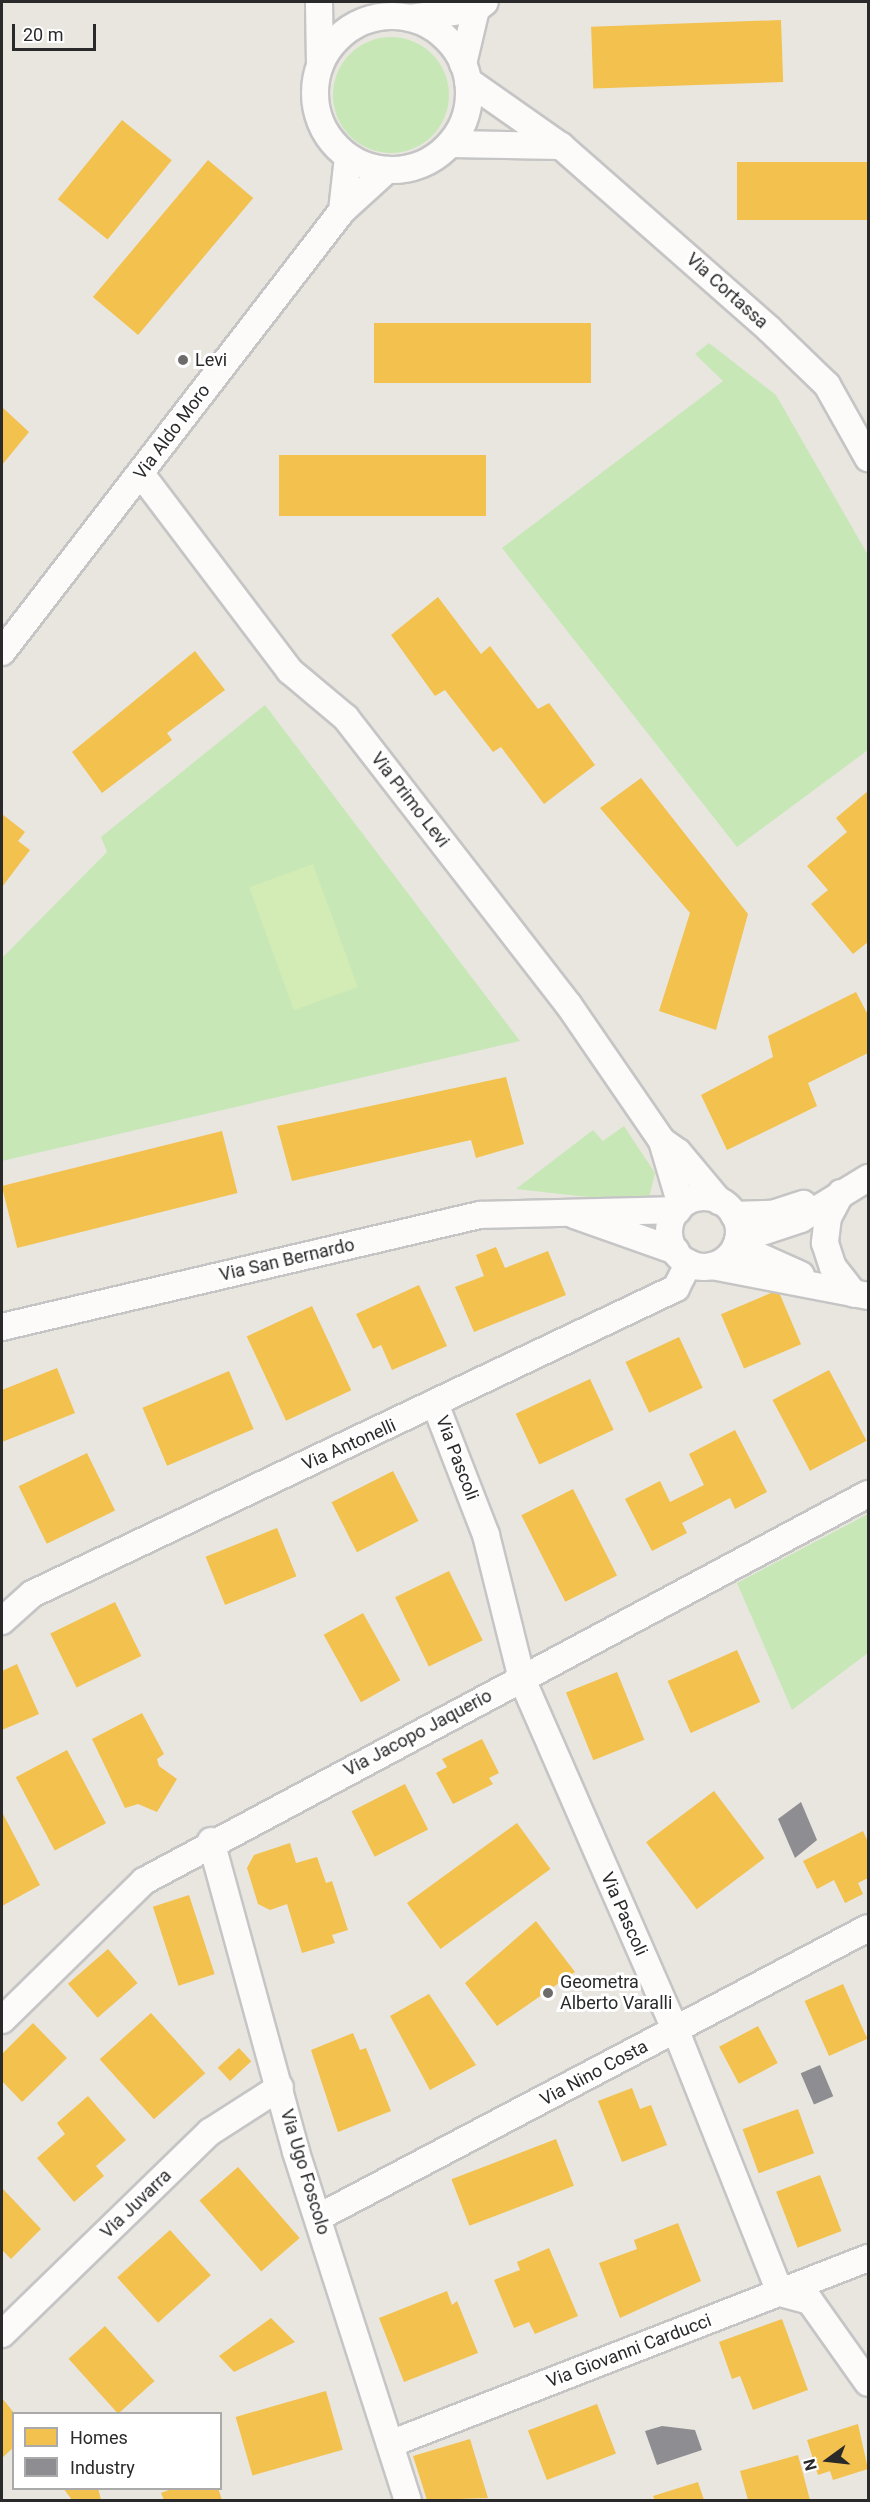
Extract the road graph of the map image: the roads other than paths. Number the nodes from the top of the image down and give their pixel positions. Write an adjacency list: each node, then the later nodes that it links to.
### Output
1 (319, 2): 4 (street)
2 (480, 5): 3 (street); 5 (street)
3 (392, 12): 4 (street); 5 (street)
4 (320, 64): 8 (street)
5 (466, 72): 6 (street); 7 (street, Via Cortassa)
6 (451, 144): 7 (street); 9 (street)
7 (561, 146): 11 (street, Via Cortassa)
8 (348, 157): 9 (street); 10 (street)
9 (387, 171): 10 (street, Via Aldo Moro)
10 (342, 211): 12 (street, Via Aldo Moro)
11 (868, 458)
12 (141, 474): 13 (street, Via Aldo Moro); 14 (street, Via Primo Levi)
13 (2, 652)
14 (662, 1141): 17 (street, Via Primo Levi); 19 (street, Via Primo Levi)
15 (868, 1178): 16 (street)
16 (841, 1192): 19 (street); 22 (street)
17 (679, 1208): 18 (street, Via San Bernardo); 19 (street, Via San Bernardo); 20 (street)
18 (574, 1215): 20 (street, Via San Bernardo); 23 (street, Via San Bernardo)
19 (732, 1226): 20 (street); 21 (street)
20 (692, 1260): 21 (street, Via San Bernardo); 24 (street, Via Antonelli)
21 (823, 1286): 22 (street)
22 (861, 1295)
23 (2, 1327)
24 (436, 1406): 26 (street, Via Antonelli); 27 (street, Via Pascoli)
25 (868, 1494): 27 (street, Via Jacopo Jaquerio)
26 (2, 1621)
27 (522, 1679): 28 (street, Via Jacopo Jaquerio); 31 (street, Via Pascoli)
28 (211, 1841): 30 (street, Via Jacopo Jaquerio); 32 (street, Via Ugo Foscolo)
29 (868, 1928): 31 (street, Via Nino Costa)
30 (2, 2020)
31 (676, 2031): 33 (street, Via Nino Costa); 35 (street, Via Pascoli)
32 (280, 2087): 33 (street, Via Ugo Foscolo); 36 (street, Via Juvarra)
33 (319, 2217): 38 (street, Via Ugo Foscolo)
34 (868, 2258): 35 (street, Via Giovanni Carducci)
35 (780, 2293): 37 (street); 38 (street, Via Giovanni Carducci)
36 (2, 2334)
37 (868, 2383)
38 (390, 2444): 39 (street, Via Ugo Foscolo)
39 (408, 2500)

